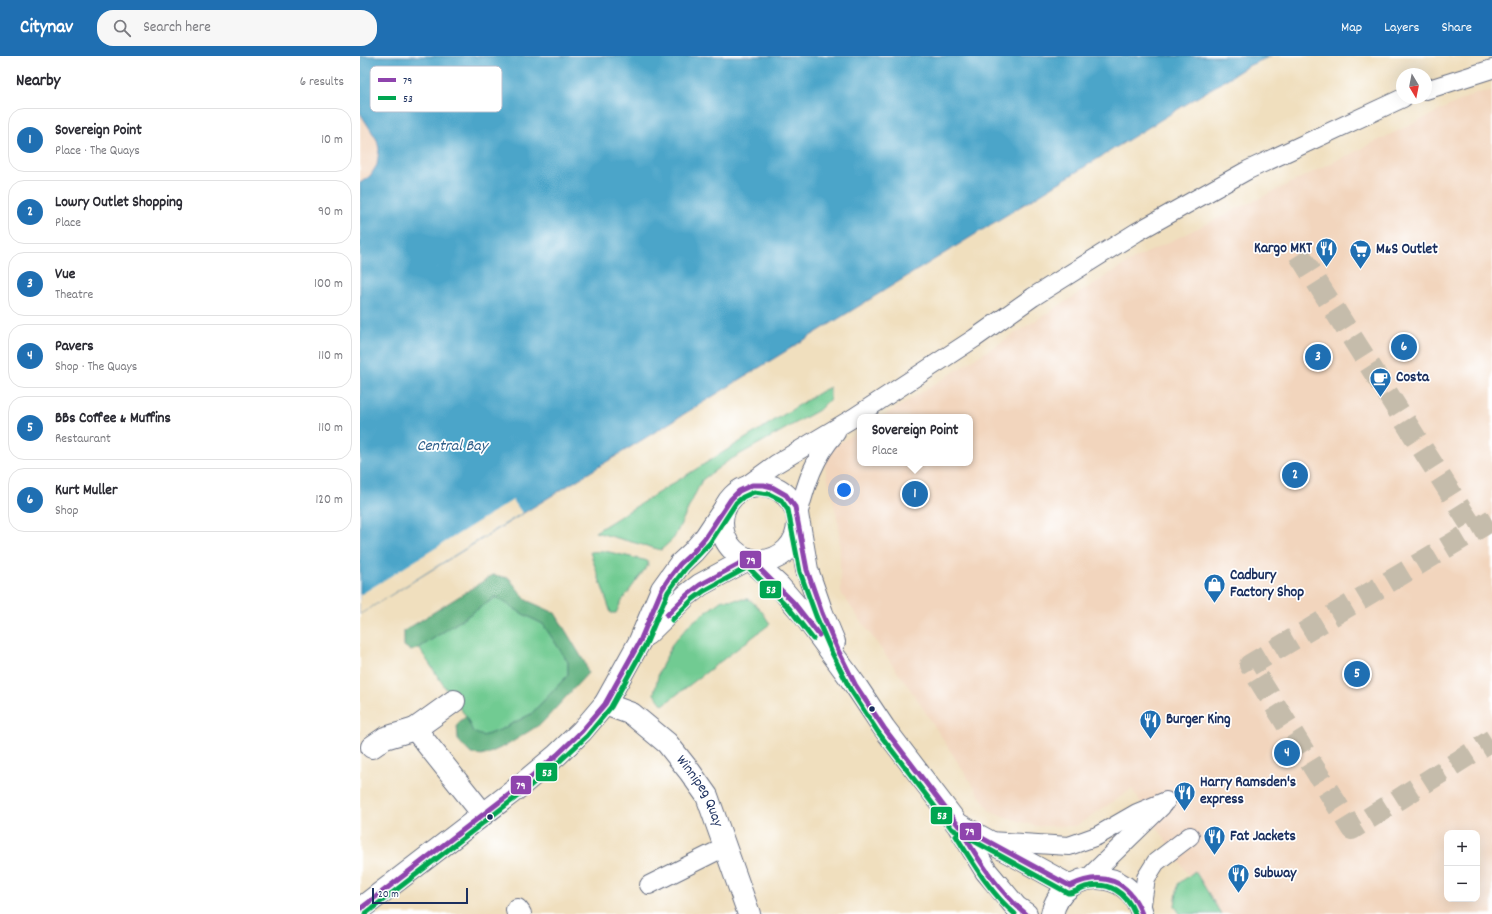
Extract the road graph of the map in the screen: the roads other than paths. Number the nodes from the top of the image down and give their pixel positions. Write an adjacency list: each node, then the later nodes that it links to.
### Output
1 (1492, 69): 2 (lane)
2 (1432, 88)
3 (1396, 101): 4 (lane)
4 (859, 414)
5 (857, 415): 6 (lane)
6 (853, 418): 7 (lane); 9 (lane)
7 (739, 491): 8 (street); 9 (street)
8 (725, 508): 10 (street); 11 (street)
9 (798, 519): 10 (street); 12 (street)
10 (749, 559): 11 (street); 12 (street)
11 (640, 641): 14 (street)
12 (856, 686): 18 (street)
13 (454, 701): 15 (street)
14 (605, 704): 17 (street); 21 (street, Winnipeg Quay)
15 (415, 729): 16 (street); 17 (street)
16 (372, 747)
17 (483, 814): 24 (street)
18 (958, 825): 20 (street); 27 (street)
19 (1190, 836): 25 (lane)
20 (988, 841): 22 (street); 22 (lane)
21 (725, 847): 23 (lane); 26 (street, Winnipeg Quay)
22 (1079, 882): 25 (street); 28 (street)
23 (649, 885)
24 (360, 909)
25 (1141, 912)
26 (748, 914)
27 (1026, 914)
28 (1052, 914)

